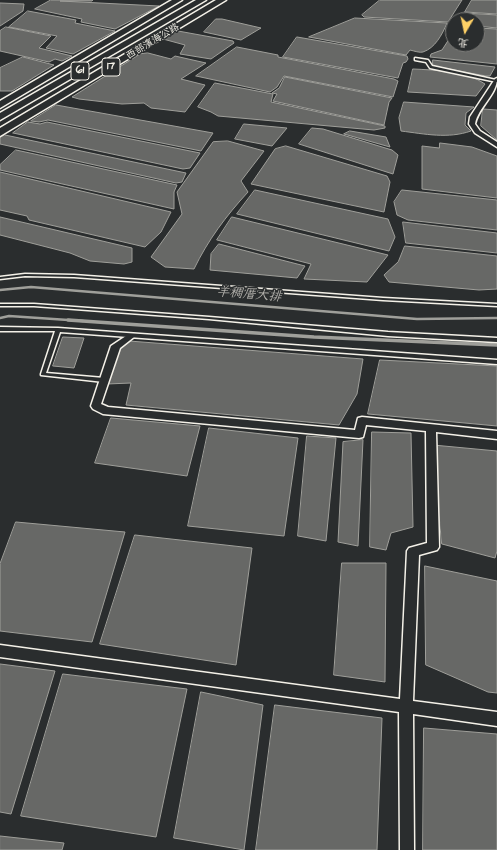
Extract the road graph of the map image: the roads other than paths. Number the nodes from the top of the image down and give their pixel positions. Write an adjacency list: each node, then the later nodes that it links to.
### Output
1 (178, 0): 8 (main road, 西部濱海公路 / 17)
2 (192, 0): 5 (main road, 61)
3 (202, 0): 5 (main road, 61)
4 (222, 0): 11 (main road, 西部濱海公路 / 17)
5 (156, 24): 9 (main road, 61); 10 (main road, 61)
6 (416, 59): 7 (lane)
7 (497, 80): 12 (street)
8 (0, 105)
9 (0, 109)
10 (0, 117)
11 (0, 132)
12 (497, 145)
13 (0, 278): 15 (lane)
14 (0, 305): 19 (lane)
15 (497, 305)
16 (0, 329): 17 (lane)
17 (58, 330): 18 (lane); 21 (lane)
18 (129, 337): 20 (lane); 21 (street)
19 (497, 340)
20 (497, 362)
21 (104, 380): 22 (street)
22 (431, 428): 23 (street); 25 (street)
23 (497, 435)
24 (0, 651): 25 (street)
25 (406, 707): 26 (street); 27 (street)
26 (497, 720)
27 (407, 850)

